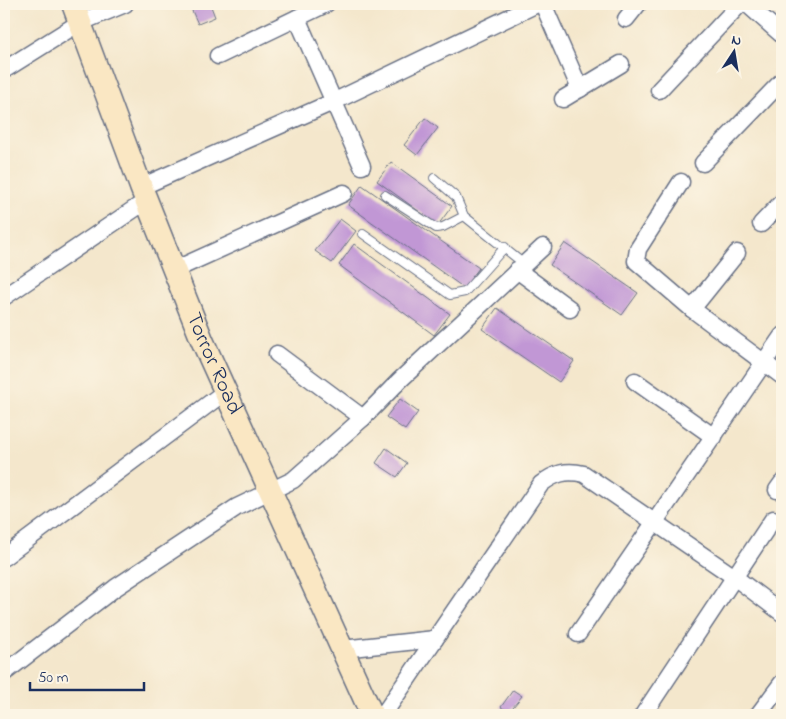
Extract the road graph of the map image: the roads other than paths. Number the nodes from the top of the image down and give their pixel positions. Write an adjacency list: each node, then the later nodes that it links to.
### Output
1 (125, 4): 8 (street)
2 (326, 4): 9 (street)
3 (537, 4): 19 (street)
4 (543, 4): 16 (street)
5 (638, 4): 10 (street)
6 (740, 4): 17 (street)
7 (746, 4): 11 (street)
8 (76, 14): 14 (street); 25 (street, Torror Road)
9 (297, 18): 12 (street); 19 (street)
10 (626, 19)
11 (782, 36)
12 (218, 56)
13 (621, 64): 16 (street)
14 (4, 70)
15 (782, 81): 20 (street)
16 (580, 89): 18 (street)
17 (658, 90)
18 (564, 99)
19 (335, 101): 21 (street); 25 (street)
20 (703, 163)
21 (362, 166)
22 (434, 178): 28 (lane)
23 (681, 182): 38 (street)
24 (344, 193): 35 (street)
25 (143, 194): 35 (street, Torror Road); 36 (street)
26 (385, 195): 28 (lane)
27 (782, 202): 29 (street)
28 (464, 216): 31 (lane)
29 (761, 224)
30 (363, 234): 31 (lane)
31 (505, 247): 34 (lane)
32 (543, 247): 34 (street)
33 (737, 253): 38 (street)
34 (520, 267): 37 (street); 45 (street)
35 (174, 270): 44 (street, Torror Road)
36 (4, 297)
37 (570, 309)
38 (692, 309): 41 (street)
39 (782, 336): 41 (street)
40 (277, 354): 45 (street)
41 (763, 362): 42 (street); 46 (street)
42 (782, 376)
43 (635, 381): 46 (street)
44 (226, 391): 47 (street, Torror Road); 50 (street)
45 (363, 418): 47 (street)
46 (714, 437): 49 (street)
47 (271, 488): 55 (street, Torror Road); 56 (street)
48 (773, 519): 51 (street)
49 (654, 523): 51 (street); 53 (street); 54 (street)
50 (4, 557)
51 (734, 576): 52 (street); 60 (street)
52 (782, 613)
53 (578, 634)
54 (435, 639): 55 (street); 59 (street)
55 (342, 649): 58 (street, Torror Road)
56 (4, 673)
57 (782, 682): 61 (street)
58 (372, 715)
59 (383, 715)
60 (643, 715)
61 (758, 715)

